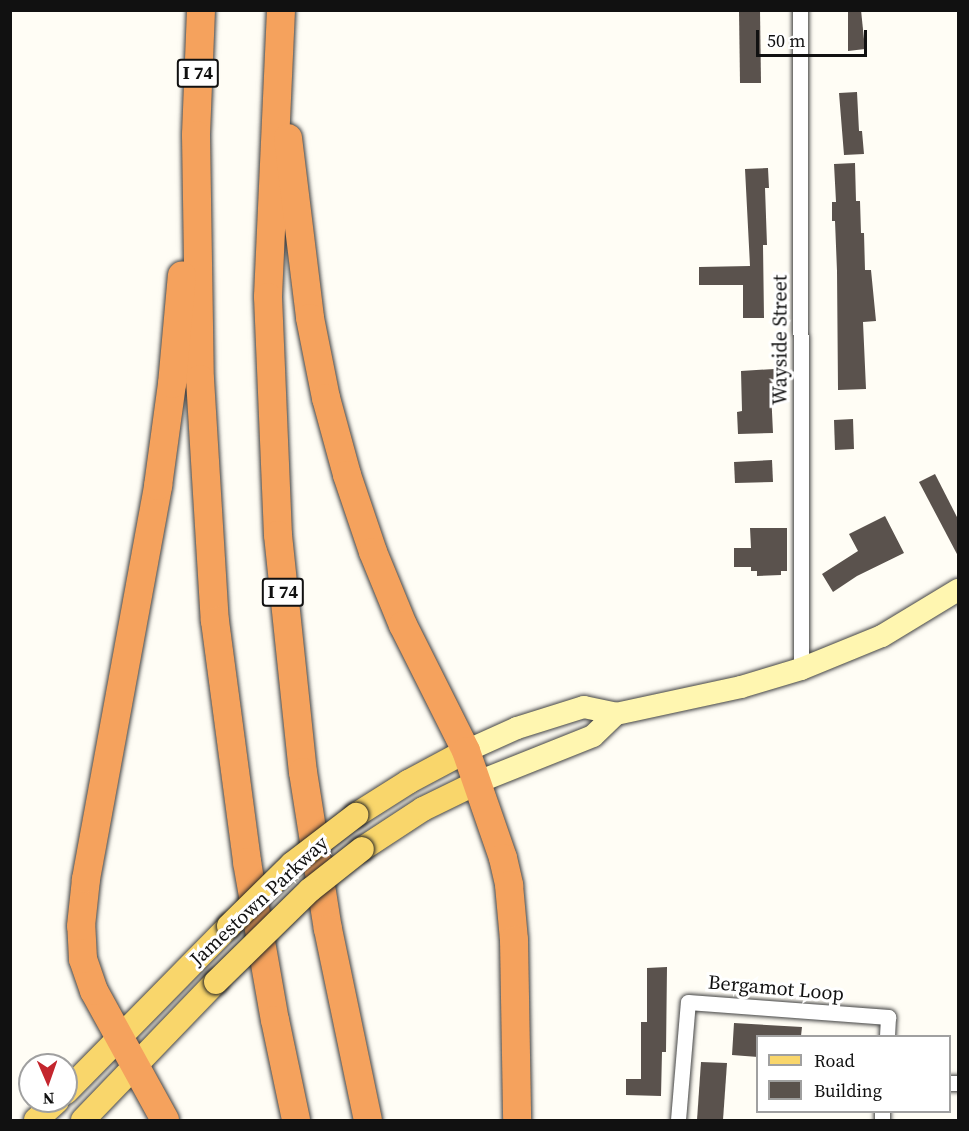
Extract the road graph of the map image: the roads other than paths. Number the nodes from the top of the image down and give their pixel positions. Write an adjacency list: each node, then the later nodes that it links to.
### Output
1 (201, 10): 5 (highway, I 74)
2 (281, 10): 4 (highway, I 74)
3 (800, 10): 7 (street, Wayside Street)
4 (279, 58): 9 (highway); 18 (highway, I 74)
5 (196, 135): 12 (highway); 17 (highway, I 74)
6 (958, 590): 7 (main road, Jamestown Parkway)
7 (801, 669): 8 (main road, Jamestown Parkway)
8 (616, 714): 9 (main road, Jamestown Parkway); 10 (main road, Jamestown Parkway)
9 (466, 751): 10 (highway); 12 (main road, Jamestown Parkway, bridge)
10 (477, 782): 13 (main road, Jamestown Parkway, bridge); 19 (highway)
11 (887, 1035): 20 (street, Bergamot Loop)
12 (118, 1036): 13 (highway); 14 (main road, Jamestown Parkway)
13 (134, 1067): 15 (main road, Jamestown Parkway); 16 (highway)
14 (78, 1079)
15 (83, 1120)
16 (165, 1120)
17 (296, 1120)
18 (368, 1120)
19 (517, 1120)
20 (678, 1120)

